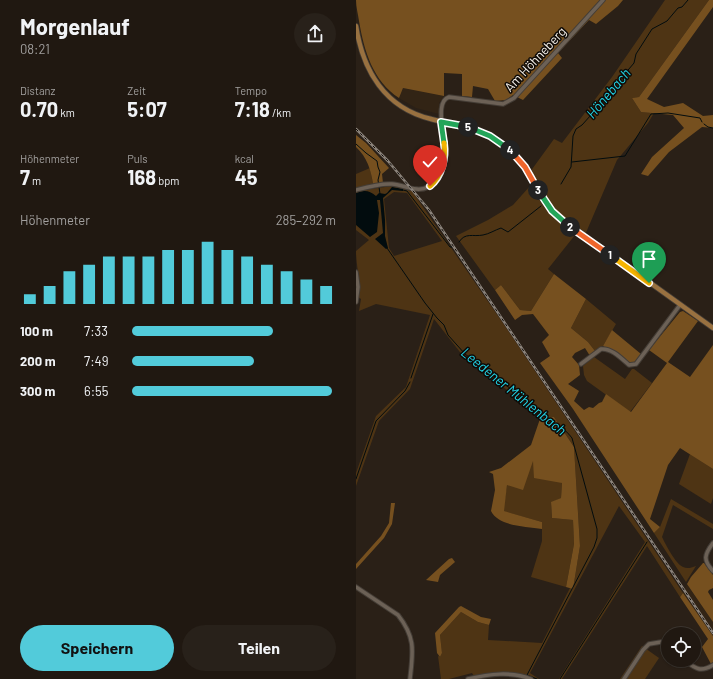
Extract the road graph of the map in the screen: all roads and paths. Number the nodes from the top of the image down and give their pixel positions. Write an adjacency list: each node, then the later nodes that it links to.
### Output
1 (603, 0): 3 (street, Am Höhneberg)
2 (356, 26): 3 (main road)
3 (441, 122): 4 (street, Am Höhneberg); 7 (main road)
4 (356, 190)
5 (356, 272): 6 (street)
6 (356, 302)
7 (680, 305): 8 (main road); 9 (street)
8 (713, 328)
9 (581, 364)
10 (713, 543): 11 (street)
11 (713, 571)
12 (356, 587): 16 (street)
13 (661, 642): 19 (street)
14 (713, 665): 15 (street)
15 (694, 667)
16 (410, 679)
17 (468, 679): 18 (street)
18 (532, 679)
19 (624, 679)

